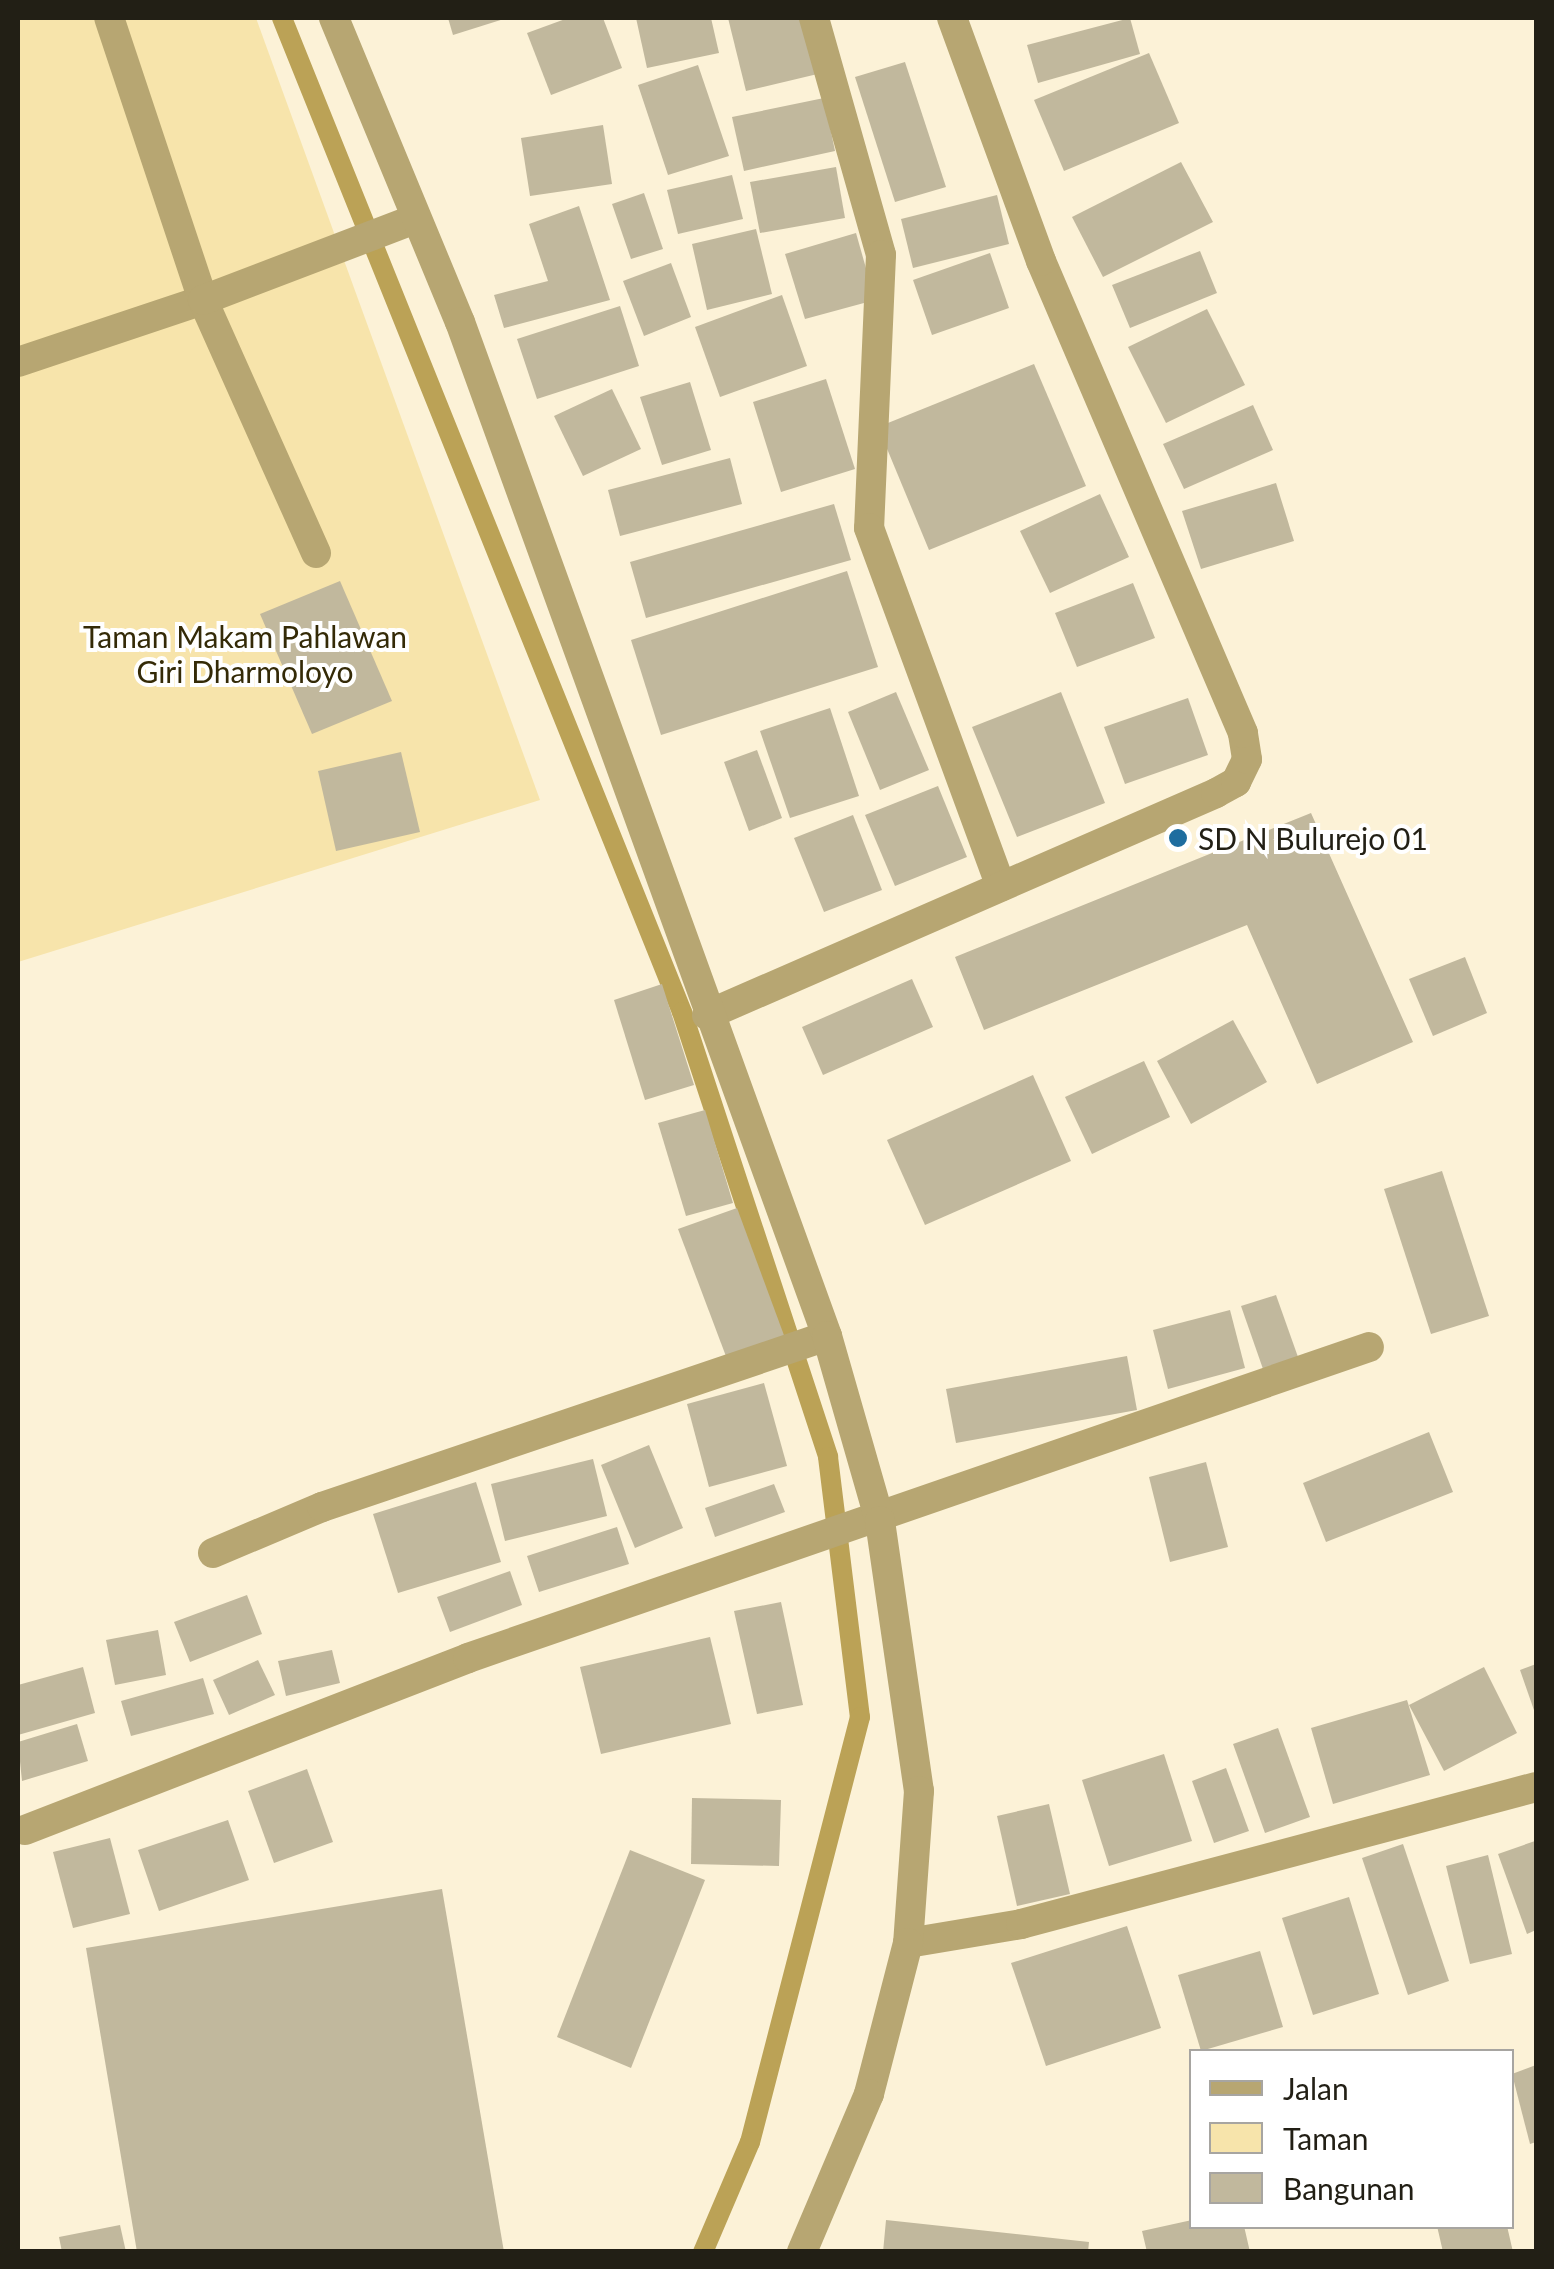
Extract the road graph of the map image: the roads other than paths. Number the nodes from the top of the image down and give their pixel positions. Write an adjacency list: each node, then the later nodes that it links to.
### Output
1 (109, 18): 6 (street)
2 (334, 18): 5 (street)
3 (814, 18): 9 (street)
4 (952, 18): 9 (street)
5 (416, 218): 6 (street); 10 (street)
6 (204, 300): 7 (street); 8 (street)
7 (18, 362)
8 (316, 554)
9 (1001, 887): 10 (street)
10 (707, 1015): 11 (street)
11 (827, 1336): 13 (street); 14 (street)
12 (1369, 1348): 13 (street)
13 (880, 1521): 16 (street); 17 (street)
14 (212, 1553)
15 (1536, 1788): 17 (street)
16 (24, 1830)
17 (908, 1943): 18 (street)
18 (802, 2252)

